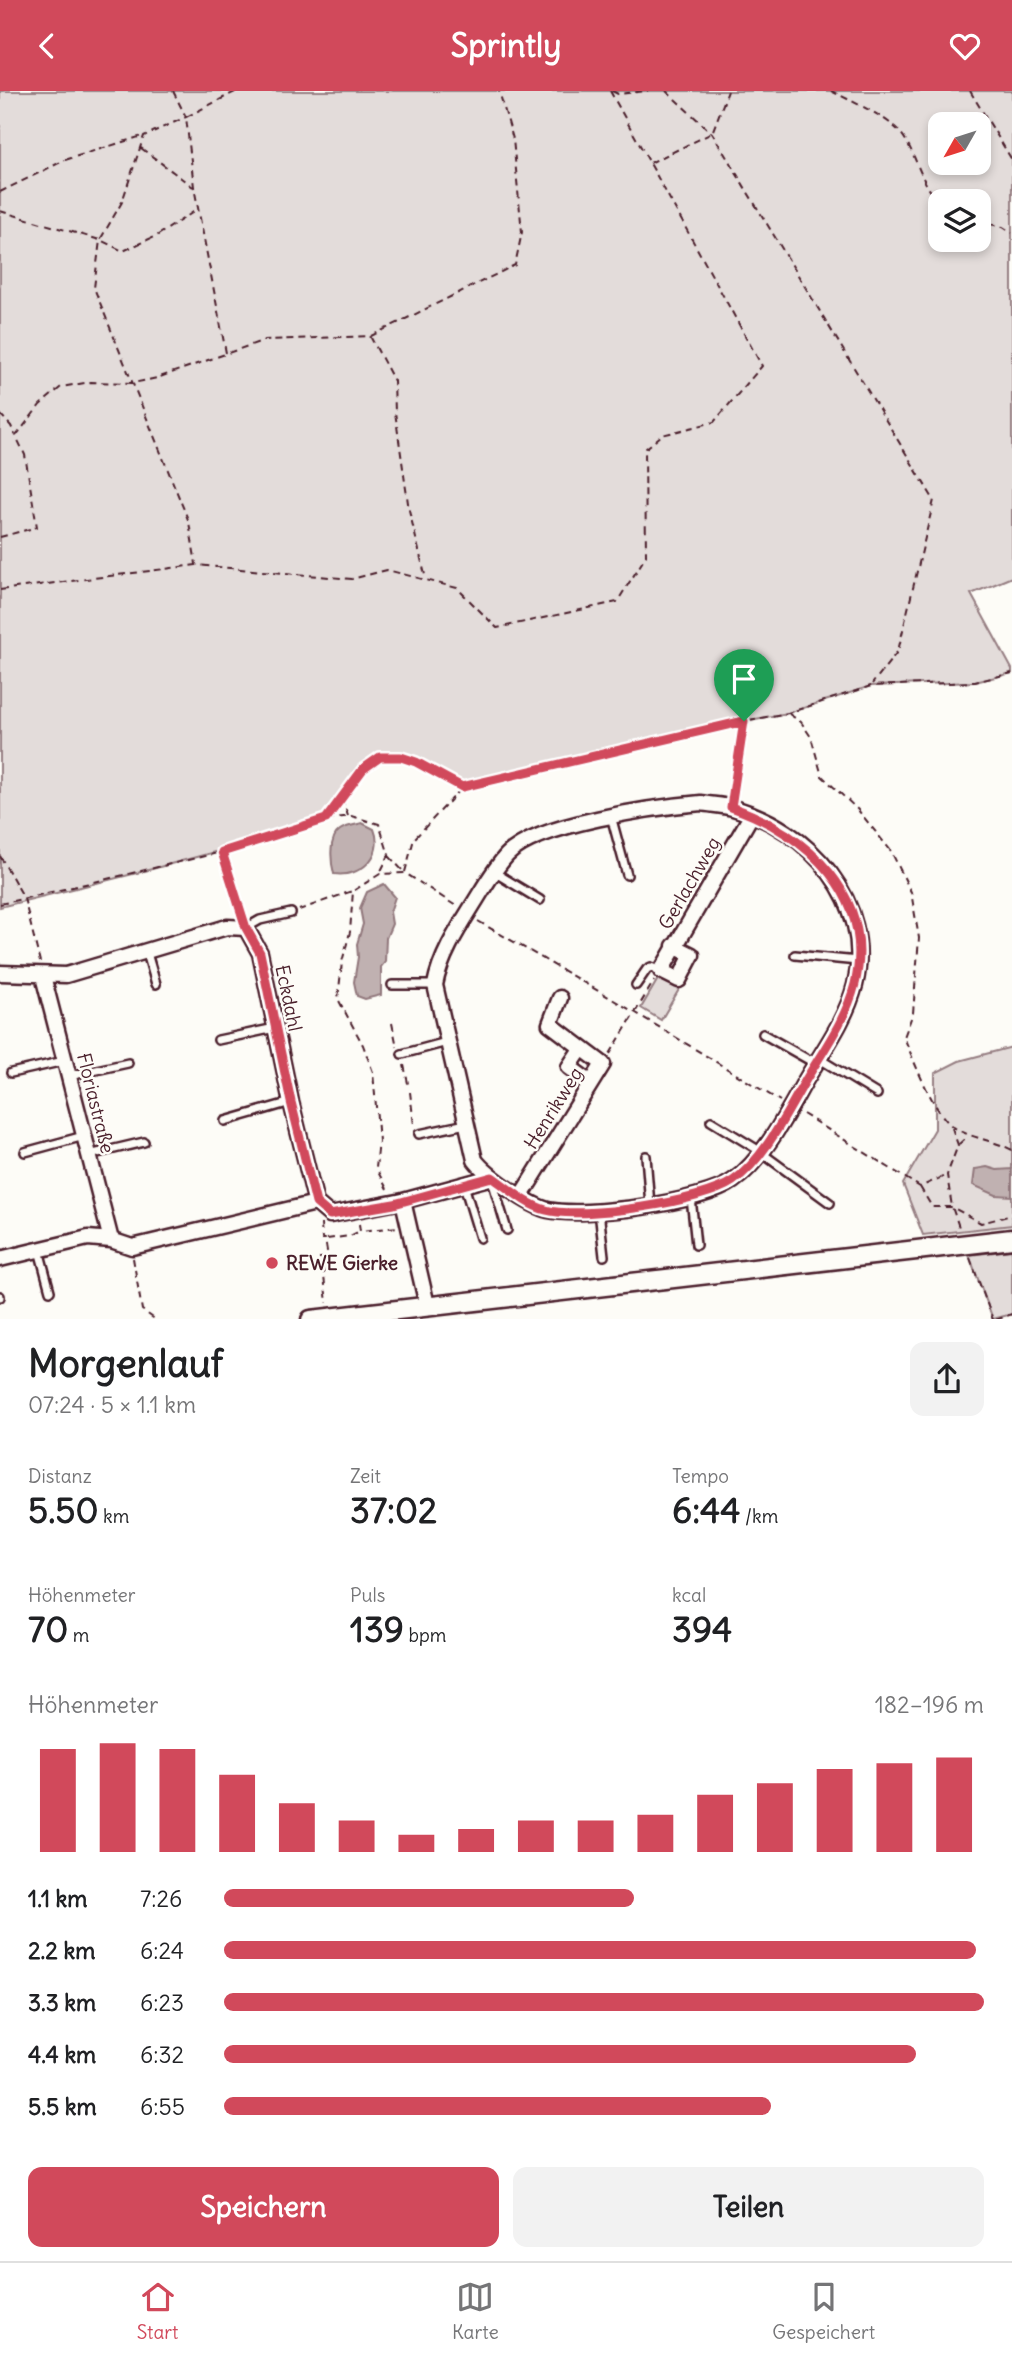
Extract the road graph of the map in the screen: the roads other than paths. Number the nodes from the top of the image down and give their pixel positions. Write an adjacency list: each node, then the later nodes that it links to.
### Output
1 (752, 814): 2 (street); 8 (street, Gerlachweg); 11 (street)
2 (611, 816): 3 (street); 4 (lane)
3 (494, 872): 5 (lane); 17 (street)
4 (627, 875)
5 (540, 900)
6 (291, 913): 7 (lane)
7 (246, 928): 9 (street); 20 (street, Eckdahl)
8 (674, 946): 12 (street, Gerlachweg); 12 (street)
9 (147, 953): 14 (street); 15 (lane)
10 (795, 955): 11 (lane)
11 (858, 961): 26 (street)
12 (661, 971): 18 (lane)
13 (0, 974): 14 (street)
14 (43, 976): 27 (street, Floriastraße)
15 (156, 984)
16 (391, 985): 17 (lane)
17 (435, 985): 23 (street)
18 (636, 985)
19 (560, 998): 24 (street, Henrikweg)
20 (275, 1028): 22 (lane); 33 (street, Eckdahl)
21 (763, 1034): 26 (lane)
22 (218, 1039)
23 (447, 1042): 25 (lane); 36 (street)
24 (581, 1049): 31 (street); 31 (street, Henrikweg)
25 (402, 1054)
26 (818, 1058): 32 (lane); 41 (street)
27 (65, 1061): 29 (lane); 30 (street, Floriastraße)
28 (128, 1063): 30 (lane)
29 (11, 1073)
30 (69, 1076): 38 (street, Floriastraße)
31 (591, 1083): 46 (street, Henrikweg)
32 (877, 1094)
33 (291, 1102): 34 (lane); 49 (street, Eckdahl)
34 (225, 1121)
35 (711, 1121): 41 (lane)
36 (466, 1124): 37 (lane); 44 (street)
37 (419, 1133)
38 (85, 1136): 40 (lane); 42 (street, Floriastraße)
39 (144, 1142): 42 (lane)
40 (25, 1151)
41 (760, 1152): 47 (street); 50 (lane)
42 (89, 1155): 56 (street, Floriastraße)
43 (646, 1156): 51 (lane)
44 (492, 1177): 45 (street); 46 (street); 53 (lane)
45 (464, 1184): 48 (street); 54 (lane)
46 (521, 1196): 52 (street)
47 (691, 1198): 51 (street); 57 (lane)
48 (399, 1202): 49 (street); 62 (street)
49 (316, 1203): 56 (street)
50 (830, 1203)
51 (650, 1205): 52 (street)
52 (598, 1211): 59 (lane)
53 (507, 1230)
54 (480, 1237)
55 (1012, 1239): 62 (street)
56 (110, 1240): 58 (street)
57 (696, 1245)
58 (39, 1250): 60 (street); 61 (lane)
59 (604, 1256)
60 (0, 1259)
61 (50, 1291)
62 (427, 1305): 63 (street)
63 (310, 1319)

